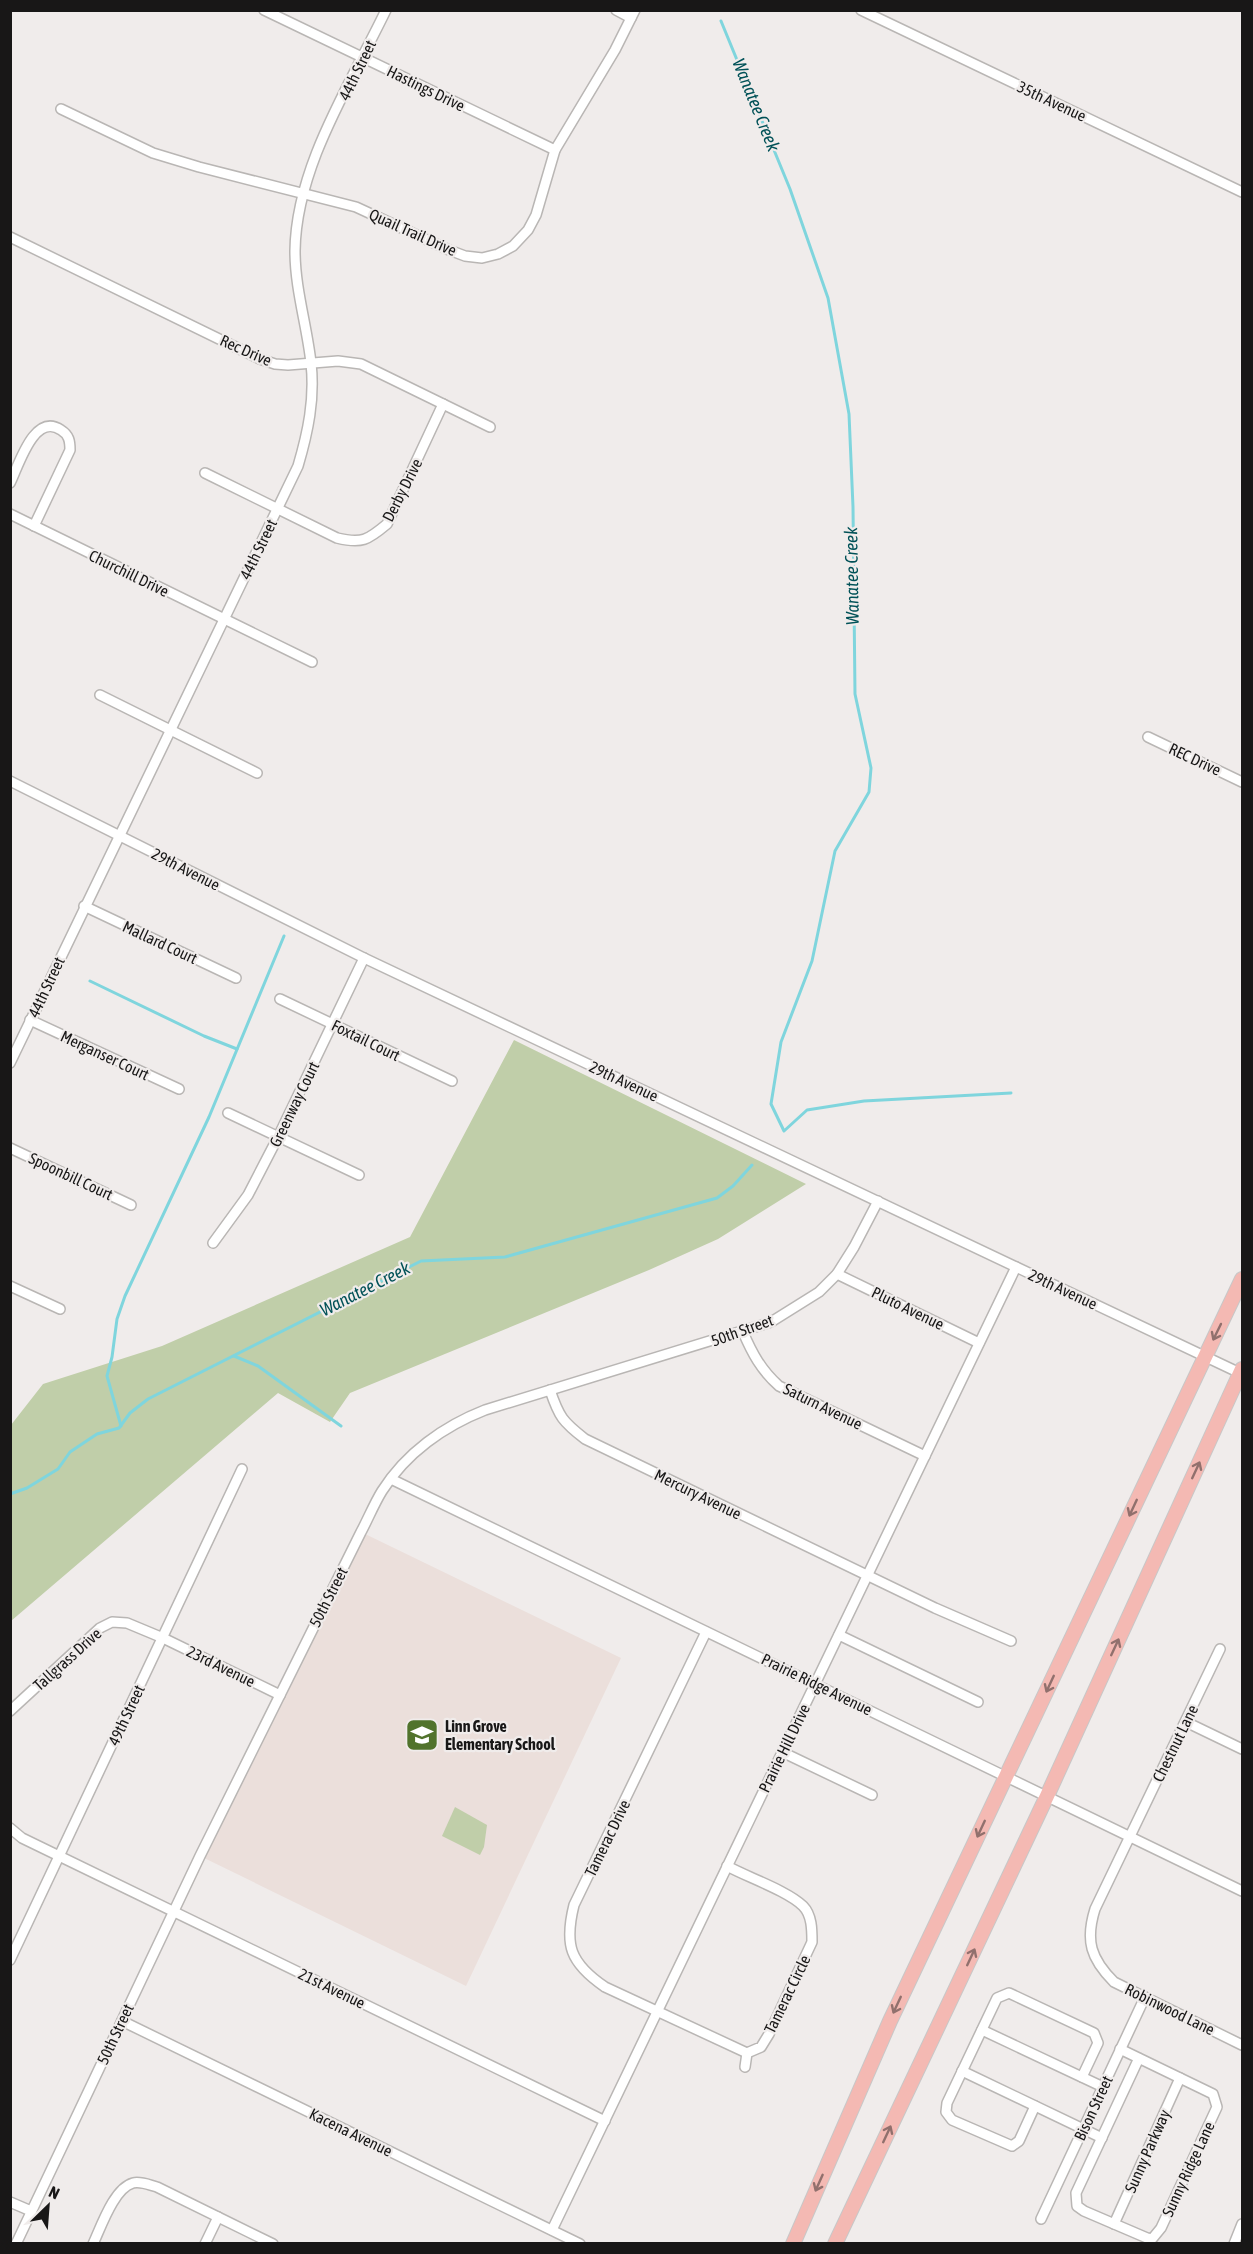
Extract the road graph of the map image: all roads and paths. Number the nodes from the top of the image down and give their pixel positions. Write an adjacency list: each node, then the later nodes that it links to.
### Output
1 (264, 10): 6 (street, Hastings Drive)
2 (386, 10): 6 (street, 44th Street)
3 (616, 10): 5 (street)
4 (861, 10): 9 (street, 35th Avenue)
5 (633, 14): 8 (street, Quail Trail Drive)
6 (363, 58): 8 (street, Hastings Drive); 10 (street, 44th Street)
7 (61, 109): 10 (street, Quail Trail Drive)
8 (555, 150): 10 (street, Quail Trail Drive)
9 (1242, 192)
10 (302, 193): 12 (street, 44th Street)
11 (10, 237): 12 (street, Rec Drive)
12 (311, 363): 13 (street, Rec Drive); 17 (street, 44th Street)
13 (443, 404): 14 (street, Rec Drive); 17 (street, Derby Drive)
14 (490, 427)
15 (205, 473): 17 (street, Derby Drive)
16 (10, 483): 19 (street)
17 (278, 509): 20 (street, 44th Street)
18 (10, 514): 19 (street, Churchill Drive)
19 (34, 526): 20 (street, Churchill Drive)
20 (223, 619): 21 (street, Churchill Drive); 23 (street, 44th Street)
21 (312, 662)
22 (100, 695): 23 (street)
23 (170, 729): 25 (street); 28 (street, 44th Street)
24 (1148, 737): 27 (street, REC Drive)
25 (257, 773)
26 (10, 781): 28 (street, 29th Avenue)
27 (1242, 782)
28 (119, 834): 29 (street, 44th Street); 30 (street, 29th Avenue)
29 (84, 906): 31 (street, Mallard Court); 33 (street, 44th Street)
30 (364, 958): 34 (street, Greenway Court); 42 (street, 29th Avenue)
31 (236, 978)
32 (280, 999): 34 (street, Foxtail Court)
33 (30, 1020): 35 (street, 44th Street); 37 (street, Merganser Court)
34 (332, 1023): 36 (street, Foxtail Court); 39 (street, Greenway Court)
35 (10, 1063)
36 (452, 1081)
37 (179, 1089)
38 (228, 1113): 39 (street)
39 (279, 1137): 41 (street); 44 (street, Greenway Court)
40 (10, 1148): 43 (street, Spoonbill Court)
41 (359, 1175)
42 (878, 1201): 45 (street, 29th Avenue); 46 (street, 50th Street)
43 (131, 1205)
44 (213, 1243)
45 (1016, 1267): 51 (street, Prairie Hill Drive); 52 (street, 29th Avenue)
46 (837, 1274): 50 (street, 50th Street); 51 (street, Pluto Avenue)
47 (1242, 1279): 52 (highway, one-way to 52)
48 (10, 1286): 49 (street)
49 (60, 1309)
50 (743, 1332): 54 (street, 50th Street); 55 (street, Saturn Avenue)
51 (979, 1343): 55 (street, Prairie Hill Drive)
52 (1205, 1357): 53 (street, 29th Avenue); 71 (highway, one-way to 71)
53 (1242, 1372): 73 (highway, one-way to 53)
54 (550, 1390): 57 (street, 50th Street); 58 (street, Mercury Avenue)
55 (925, 1456): 58 (street, Prairie Hill Drive)
56 (242, 1469): 61 (street, 49th Street)
57 (391, 1479): 59 (street, Prairie Ridge Avenue); 65 (street, 50th Street)
58 (867, 1576): 60 (street, Prairie Hill Drive); 62 (street, Mercury Avenue)
59 (706, 1632): 64 (street, Prairie Ridge Avenue); 82 (street, Tamerac Drive)
60 (838, 1635): 64 (street, Prairie Hill Drive); 66 (street)
61 (163, 1638): 65 (street, 23rd Avenue); 67 (street, Tallgrass Drive); 76 (street, 49th Street)
62 (1011, 1641)
63 (1220, 1649): 68 (street, Chestnut Lane)
64 (815, 1683): 70 (street, Prairie Hill Drive); 71 (street, Prairie Ridge Avenue)
65 (280, 1695): 79 (street, 50th Street)
66 (978, 1702)
67 (10, 1711)
68 (1186, 1722): 69 (street); 75 (street, Chestnut Lane)
69 (1242, 1749)
70 (782, 1752): 72 (street); 77 (street, Prairie Hill Drive)
71 (1006, 1776): 73 (street, Prairie Ridge Avenue); 110 (highway, one-way to 110)
72 (872, 1795)
73 (1047, 1796): 75 (street, Prairie Ridge Avenue); 111 (highway, one-way to 73)
74 (10, 1828): 76 (street)
75 (1129, 1836): 78 (street, Prairie Ridge Avenue); 81 (street, Robinwood Lane)
76 (59, 1856): 79 (street, 21st Avenue); 80 (street, 49th Street)
77 (727, 1866): 82 (street, Prairie Hill Drive); 87 (street, Tamerac Circle)
78 (1242, 1891)
79 (174, 1911): 83 (street, 50th Street); 95 (street, 21st Avenue)
80 (10, 1960)
81 (1145, 1997): 85 (street, Robinwood Lane); 86 (street, Bison Street)
82 (657, 2012): 87 (street); 95 (street, Prairie Hill Drive)
83 (122, 2021): 99 (street, 50th Street); 104 (street, Kacena Avenue)
84 (982, 2030): 90 (street); 91 (street); 91 (street)
85 (1242, 2045)
86 (1120, 2049): 88 (street, Sunny Ridge Lane); 93 (street, Bison Street)
87 (747, 2053): 89 (street)
88 (1139, 2058): 92 (street, Sunny Ridge Lane); 97 (street, Sunny Ridge Lane)
89 (745, 2067)
90 (962, 2071): 94 (street); 94 (street)
91 (1082, 2077): 93 (street)
92 (1180, 2078): 102 (street, Sunny Parkway); 102 (street, Sunny Ridge Lane)
93 (1103, 2087): 96 (street, Bison Street)
94 (1035, 2106): 96 (street)
95 (604, 2121): 104 (street, Prairie Hill Drive)
96 (1083, 2128): 97 (street); 101 (street, Bison Street)
97 (1102, 2138): 102 (street, Sunny Ridge Lane)
98 (10, 2202): 99 (street)
99 (32, 2211): 105 (street, 50th Street)
100 (218, 2217): 106 (street); 107 (street); 108 (street)
101 (1041, 2219)
102 (1114, 2224)
103 (1242, 2224): 112 (street)
104 (552, 2230): 109 (street, Kacena Avenue)
105 (16, 2244)
106 (93, 2244)
107 (205, 2244)
108 (273, 2244)
109 (580, 2244)
110 (793, 2244)
111 (835, 2244)
112 (1234, 2244)

